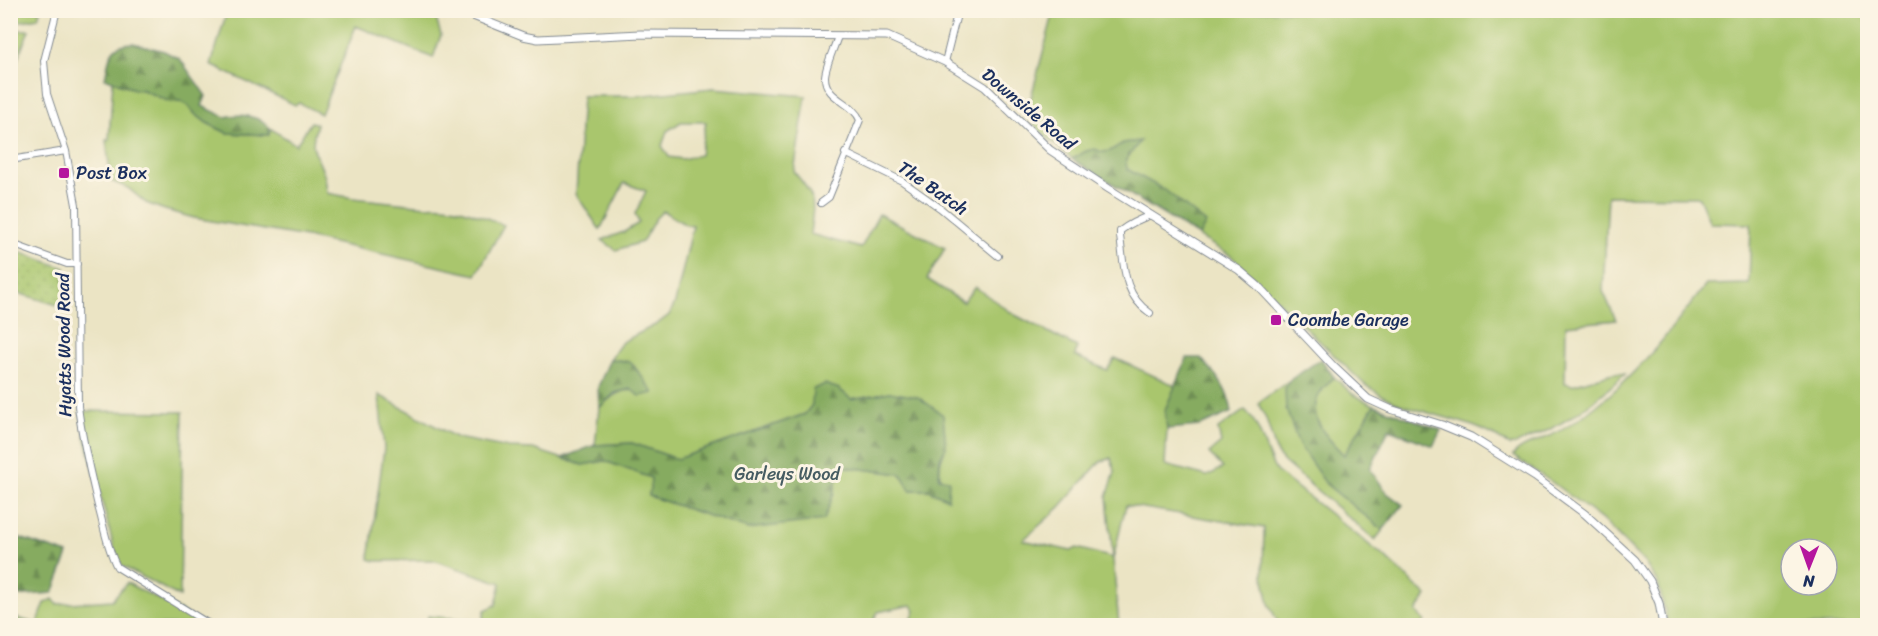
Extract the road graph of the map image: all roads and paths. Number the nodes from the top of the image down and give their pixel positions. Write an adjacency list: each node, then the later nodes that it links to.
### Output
1 (57, 10): 6 (street, Hyatts Wood Road)
2 (458, 10): 4 (street, Downside Road)
3 (958, 10): 5 (street)
4 (838, 36): 5 (street, Downside Road); 7 (street)
5 (945, 62): 10 (street, Downside Road)
6 (66, 151): 8 (street); 13 (street, Hyatts Wood Road)
7 (845, 153): 9 (street); 12 (street, The Batch)
8 (10, 160)
9 (821, 203)
10 (1151, 215): 14 (street); 16 (street, Downside Road)
11 (10, 220): 13 (street)
12 (998, 256)
13 (77, 264): 15 (street, Hyatts Wood Road)
14 (1150, 313)
15 (213, 626)
16 (1664, 626)

